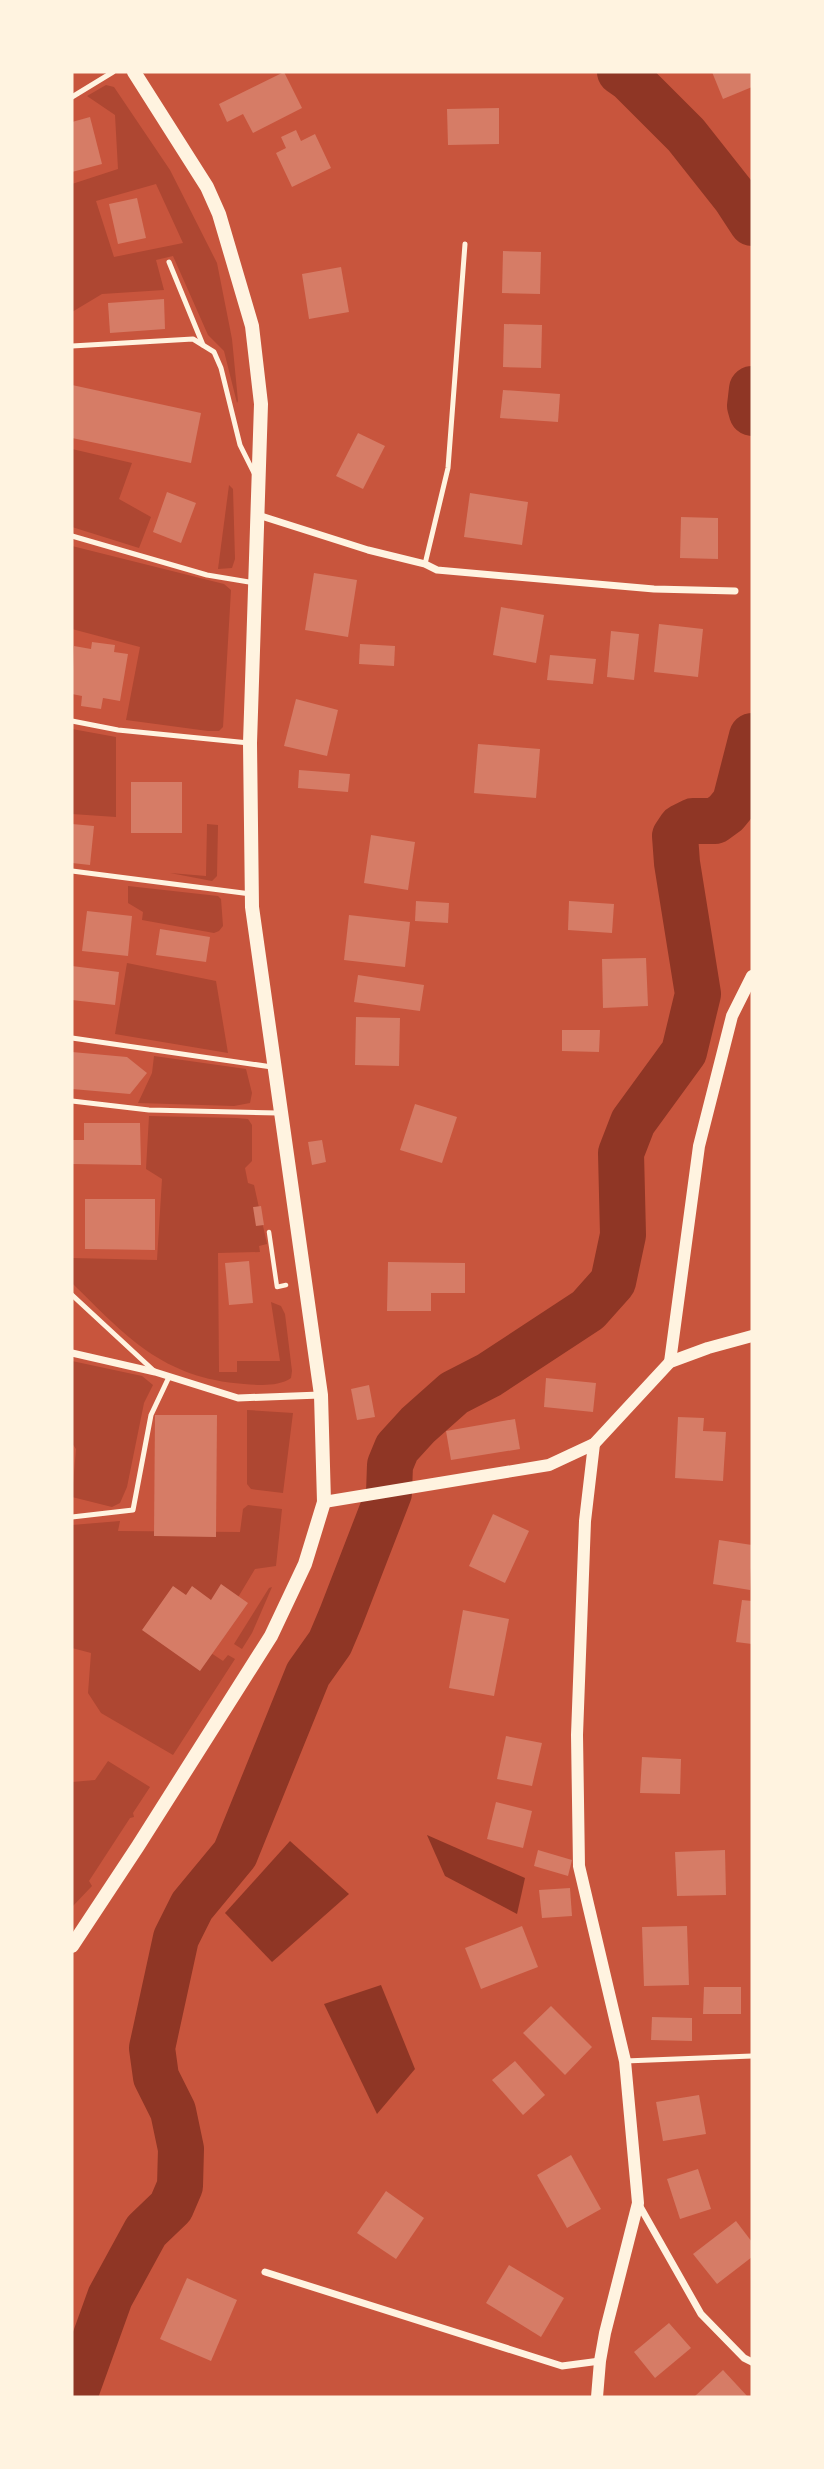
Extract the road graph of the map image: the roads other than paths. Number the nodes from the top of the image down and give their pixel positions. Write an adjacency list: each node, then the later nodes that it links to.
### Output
1 (113, 72): 3 (lane)
2 (134, 72): 8 (main road)
3 (72, 97)
4 (465, 244): 11 (lane)
5 (169, 262): 6 (lane)
6 (203, 345): 7 (lane); 8 (lane)
7 (72, 346)
8 (258, 481): 9 (main road)
9 (258, 515): 11 (street); 12 (main road)
10 (72, 536): 12 (lane)
11 (425, 564): 13 (street)
12 (255, 583): 15 (main road)
13 (735, 591)
14 (72, 721): 15 (lane)
15 (250, 743): 17 (main road)
16 (72, 872): 17 (lane)
17 (251, 894): 20 (main road)
18 (752, 976): 26 (street)
19 (72, 1038): 20 (lane)
20 (275, 1067): 22 (main road)
21 (72, 1101): 22 (lane)
22 (281, 1113): 29 (main road)
23 (72, 1295): 27 (lane)
24 (752, 1336): 26 (street)
25 (72, 1353): 27 (street)
26 (670, 1362): 30 (street)
27 (155, 1372): 28 (street)
28 (169, 1377): 29 (street); 32 (lane)
29 (321, 1395): 31 (main road)
30 (594, 1444): 31 (street); 35 (street)
31 (324, 1502): 33 (main road)
32 (72, 1517)
33 (72, 1946)
34 (752, 2056): 35 (lane)
35 (625, 2061): 36 (street)
36 (638, 2203): 38 (street); 39 (street)
37 (265, 2272): 38 (street)
38 (600, 2361): 40 (street)
39 (752, 2362)
40 (597, 2397)

